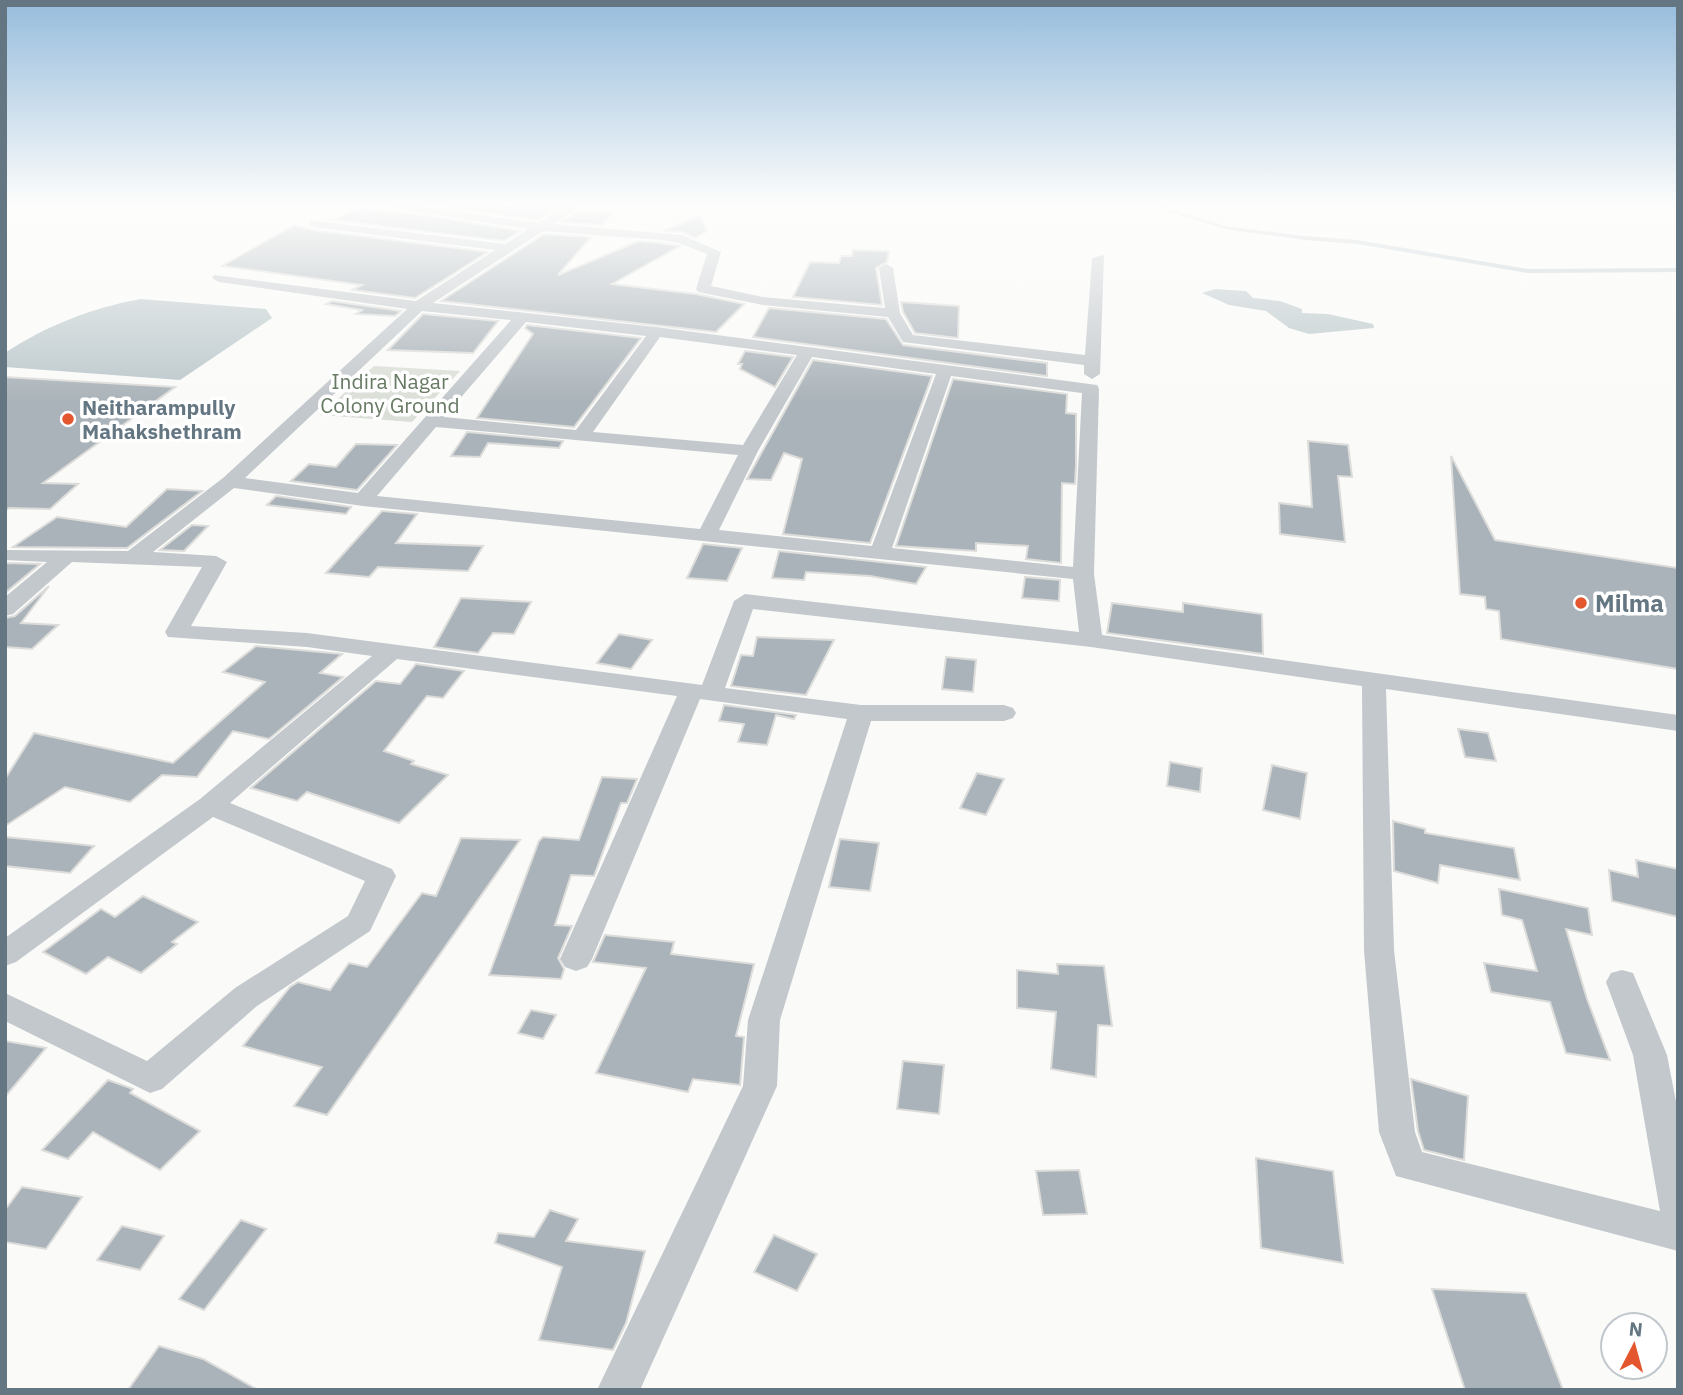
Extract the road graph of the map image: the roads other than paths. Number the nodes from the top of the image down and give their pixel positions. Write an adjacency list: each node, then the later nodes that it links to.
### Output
1 (473, 271): 6 (street)
2 (708, 271): 7 (street)
3 (886, 271): 7 (street)
4 (1098, 271): 11 (street)
5 (219, 278): 6 (street)
6 (419, 306): 8 (street); 17 (street)
7 (893, 313): 11 (street)
8 (522, 317): 9 (street); 14 (street)
9 (656, 332): 10 (street); 15 (street)
10 (807, 352): 12 (street); 16 (street)
11 (1093, 361): 13 (street)
12 (945, 370): 13 (street); 20 (street)
13 (1091, 389): 24 (street)
14 (431, 421): 15 (street); 18 (street)
15 (581, 436): 16 (street)
16 (749, 451): 19 (street)
17 (230, 482): 18 (street); 23 (street)
18 (362, 500): 19 (street)
19 (706, 535): 20 (street)
20 (880, 553): 24 (street)
21 (12, 555): 22 (street)
22 (67, 556): 23 (street); 25 (street)
23 (133, 557): 27 (street)
24 (1083, 574): 26 (street)
25 (5, 609)
26 (1091, 640): 28 (street); 29 (street)
27 (391, 652): 29 (street); 33 (street)
28 (1374, 680): 32 (street); 39 (street)
29 (700, 694): 30 (street); 35 (street)
30 (861, 713): 31 (street); 40 (street)
31 (1004, 713)
32 (1678, 723)
33 (210, 804): 34 (street); 37 (street)
34 (5, 954)
35 (576, 959)
36 (1622, 982): 38 (street)
37 (5, 1006)
38 (1678, 1210)
39 (1678, 1233)
40 (618, 1390)

